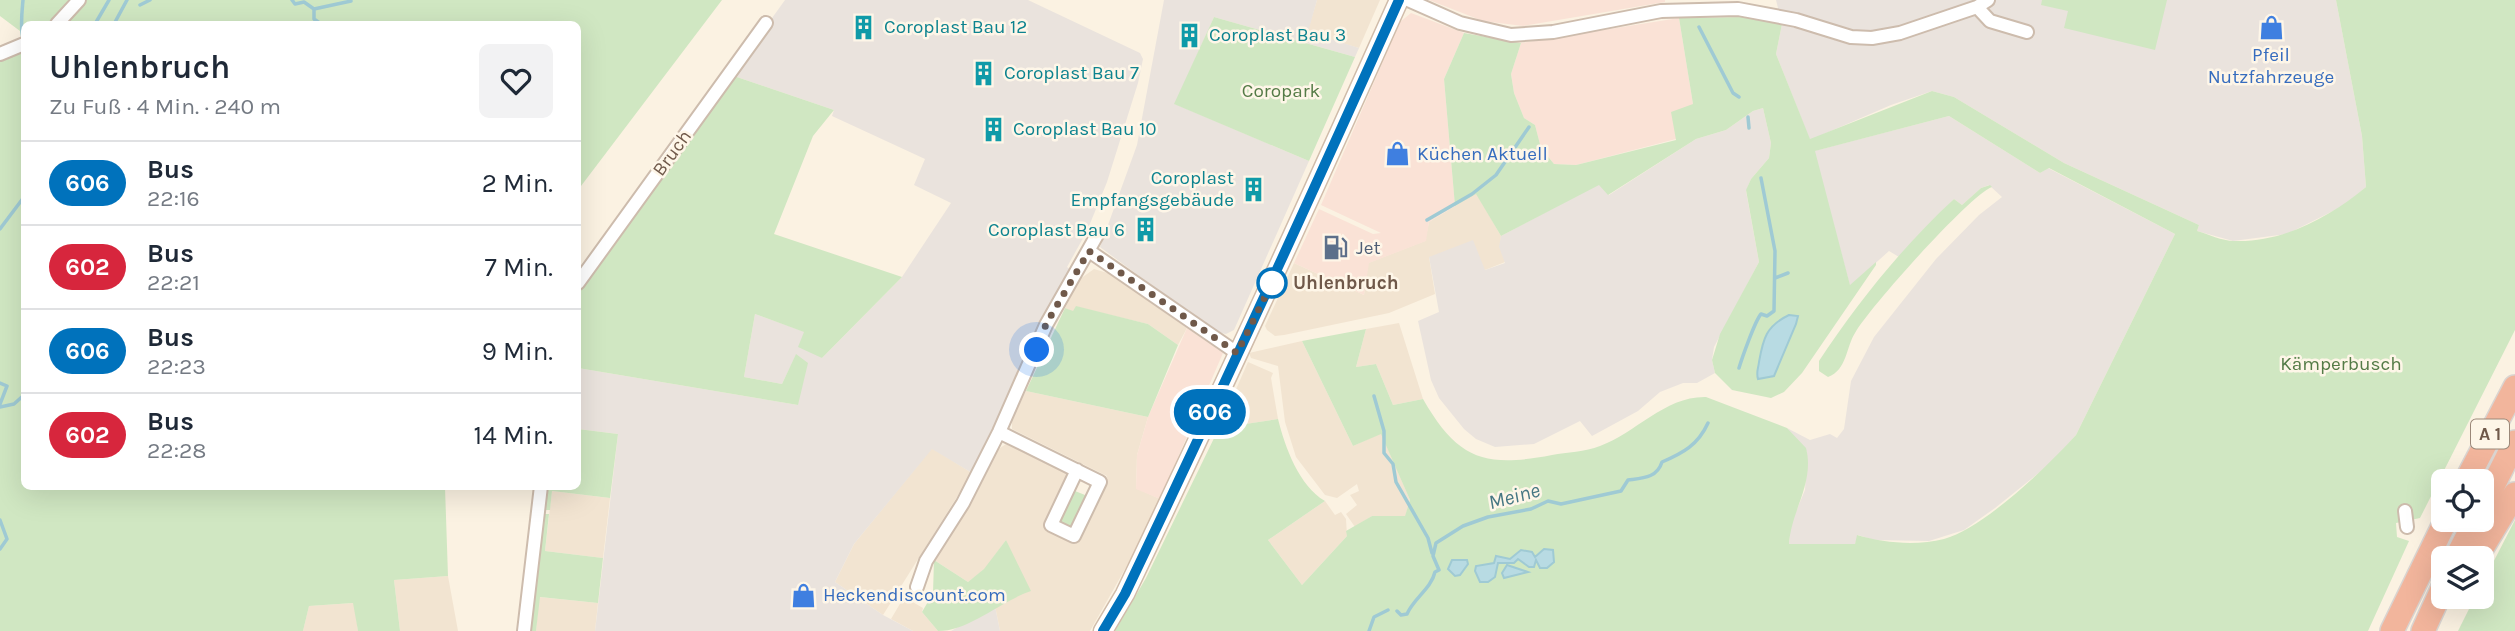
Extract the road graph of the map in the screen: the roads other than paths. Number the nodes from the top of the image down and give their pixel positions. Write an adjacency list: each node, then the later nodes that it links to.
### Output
1 (79, 0): 5 (street)
2 (1399, 0): 13 (main road)
3 (1408, 0): 4 (street)
4 (1983, 4): 7 (street)
5 (60, 21)
6 (766, 23): 12 (street, Bruch)
7 (2027, 32)
8 (21, 45): 9 (street)
9 (0, 54)
10 (1097, 235): 11 (street)
11 (1089, 251): 13 (street); 15 (street)
12 (581, 279)
13 (1237, 353): 30 (main road)
14 (2515, 387): 17 (highway, A 1)
15 (999, 432): 18 (street); 26 (street)
16 (2515, 442): 19 (highway, A 1)
17 (2472, 469)
18 (1077, 470): 18 (street)
19 (2494, 484)
20 (541, 490): 29 (street)
21 (2515, 494): 25 (highway)
22 (2405, 511): 23 (street)
23 (2407, 527)
24 (2440, 532): 31 (highway)
25 (2474, 546)
26 (917, 587)
27 (2433, 609): 32 (highway)
28 (2448, 609): 33 (highway)
29 (524, 631)
30 (1103, 631)
31 (2392, 631)
32 (2423, 631)
33 (2434, 631)

